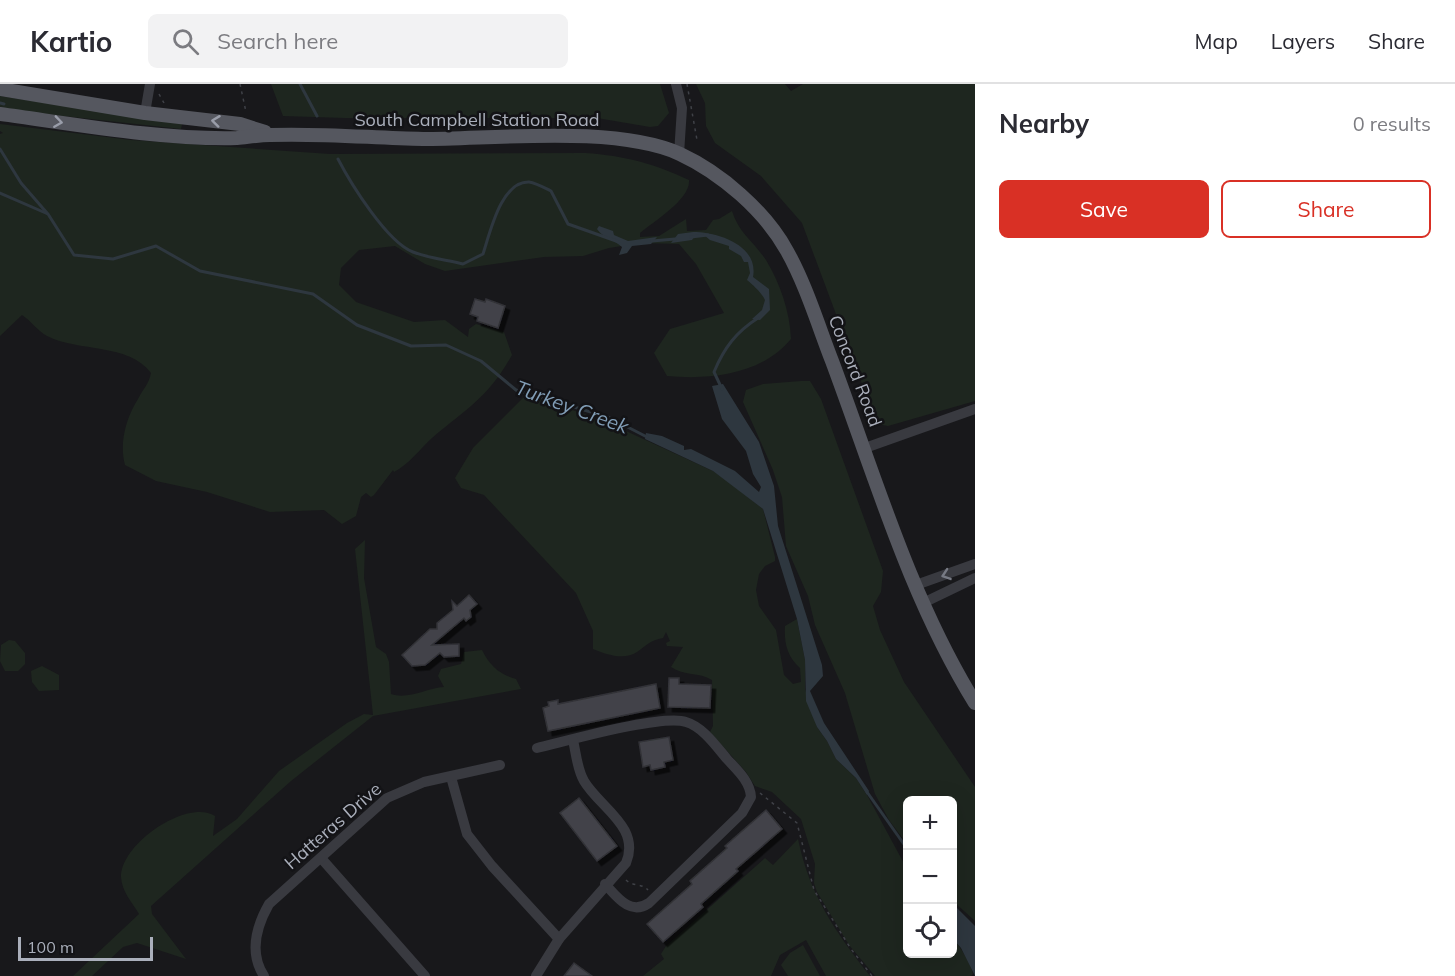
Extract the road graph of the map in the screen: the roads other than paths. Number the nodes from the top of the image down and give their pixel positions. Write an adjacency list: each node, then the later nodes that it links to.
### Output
1 (676, 84): 7 (street)
2 (154, 86): 4 (street)
3 (0, 89): 4 (main road, South Campbell Station Road)
4 (145, 113): 6 (main road, South Campbell Station Road, one-way to 4)
5 (0, 114): 6 (main road, South Campbell Station Road, one-way to 6)
6 (272, 135): 7 (main road, South Campbell Station Road)
7 (679, 154): 9 (main road, Concord Road)
8 (975, 409): 9 (street)
9 (865, 448): 12 (main road, Concord Road)
10 (975, 564): 12 (street, one-way to 12)
11 (975, 578): 13 (street)
12 (916, 585): 13 (main road, Concord Road)
13 (923, 603): 14 (main road, Concord Road)
14 (975, 703)
15 (573, 740): 16 (street); 20 (street); 20 (street)
16 (537, 748)
17 (500, 765): 18 (street, Hatteras Drive)
18 (451, 777): 19 (street, Hatteras Drive); 21 (street)
19 (321, 858): 22 (street, Hatteras Drive); 23 (street)
20 (605, 884): 21 (street)
21 (559, 939): 24 (street)
22 (264, 976)
23 (425, 976)
24 (536, 976)

